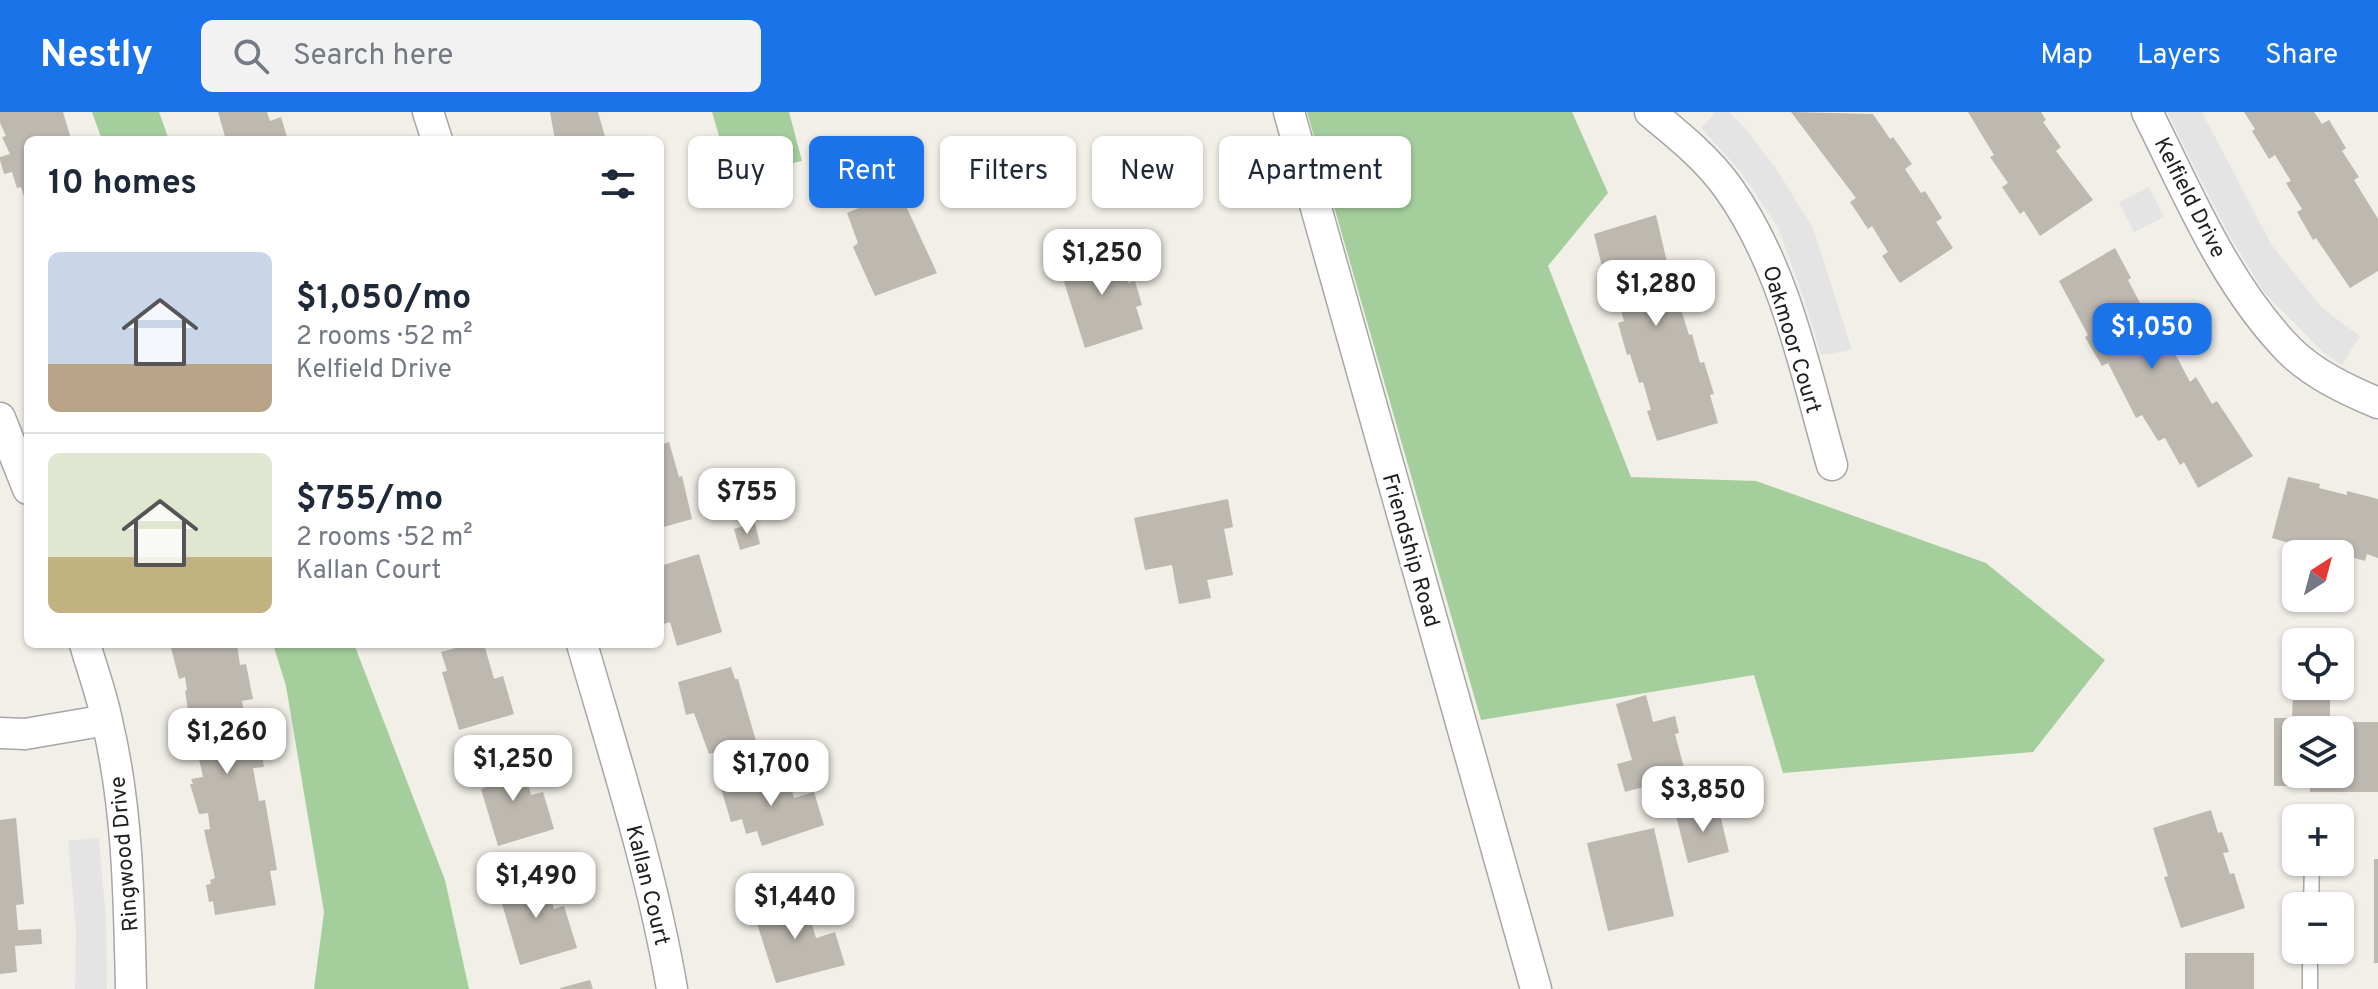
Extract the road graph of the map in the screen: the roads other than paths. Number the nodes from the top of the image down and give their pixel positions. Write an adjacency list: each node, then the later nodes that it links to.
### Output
1 (428, 112): 5 (street)
2 (1289, 112): 17 (street, Friendship Road)
3 (1650, 112): 8 (street, Oakmoor Court)
4 (2147, 112): 6 (street, Kelfield Drive)
5 (436, 136)
6 (2378, 403)
7 (0, 418): 9 (street)
8 (1832, 465)
9 (24, 479)
10 (86, 648): 12 (street, Ringwood Drive)
11 (583, 648): 16 (street, Kallan Court)
12 (107, 720): 13 (street); 15 (street, Ringwood Drive)
13 (0, 733)
14 (2310, 964): 18 (lane)
15 (131, 989)
16 (672, 989)
17 (1536, 989)
18 (2310, 989)

